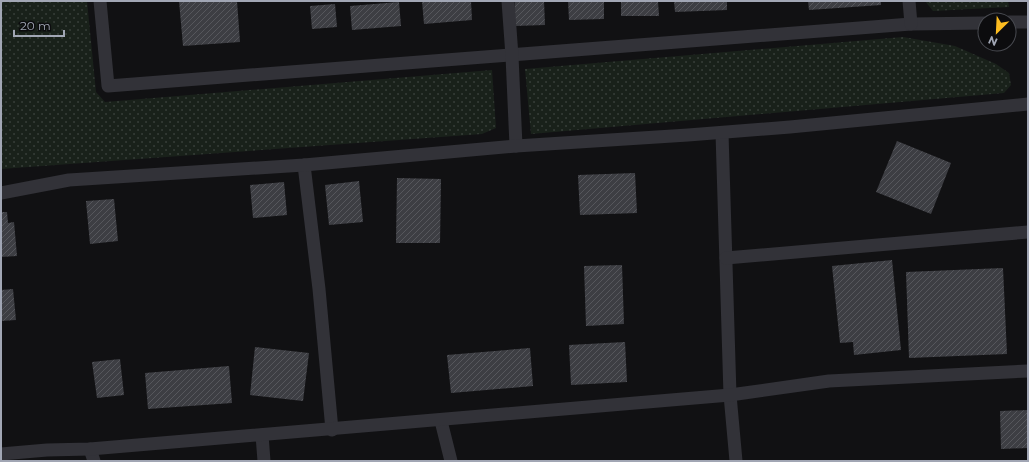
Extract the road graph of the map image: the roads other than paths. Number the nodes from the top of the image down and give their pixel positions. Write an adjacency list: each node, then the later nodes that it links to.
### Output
1 (100, 1): 8 (street)
2 (508, 1): 8 (street)
3 (909, 1): 7 (street)
4 (1017, 22): 5 (street)
5 (1028, 22)
6 (977, 23): 7 (street)
7 (911, 24): 8 (street)
8 (512, 56): 11 (street)
9 (1028, 104): 10 (street)
10 (722, 133): 11 (street); 15 (street)
11 (516, 146): 12 (street)
12 (304, 165): 13 (street); 19 (street)
13 (1, 193)
14 (1028, 232): 15 (street)
15 (726, 258): 17 (street)
16 (1028, 371): 17 (street)
17 (730, 395): 18 (street); 25 (street)
18 (441, 421): 19 (street); 24 (street)
19 (332, 430): 20 (street)
20 (262, 435): 22 (street); 23 (street)
21 (1, 454): 22 (street)
22 (92, 455)
23 (264, 461)
24 (452, 461)
25 (736, 461)

